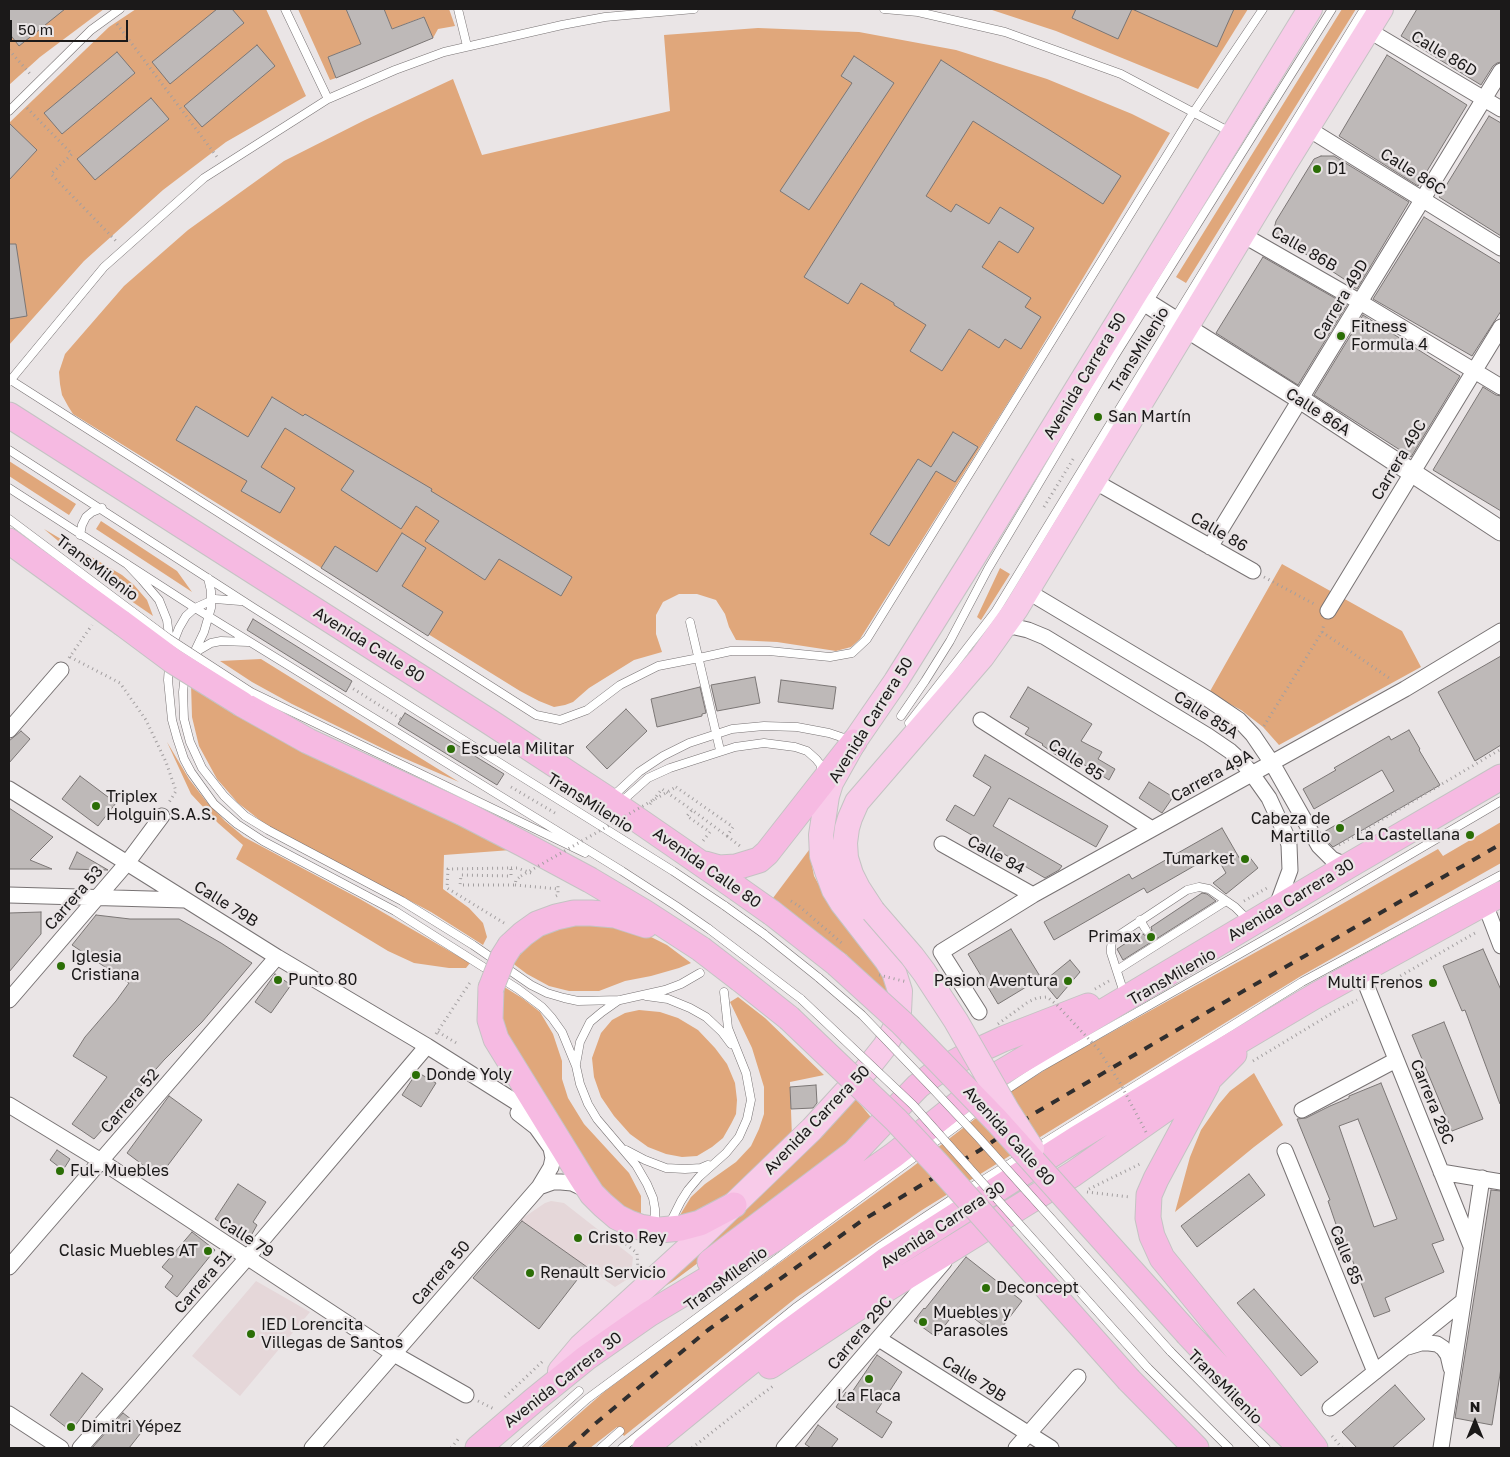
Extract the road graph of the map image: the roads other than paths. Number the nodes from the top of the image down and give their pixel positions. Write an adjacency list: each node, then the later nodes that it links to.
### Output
1 (120, 9): 17 (lane)
2 (285, 9): 14 (lane)
3 (458, 9): 12 (lane)
4 (694, 9): 10 (lane)
5 (884, 9): 18 (lane)
6 (1310, 9): 20 (main road, Avenida Carrera 50)
7 (1332, 9): 24 (lane, TransMilenio)
8 (1381, 9): 11 (main road, Avenida Carrera 50)
9 (1262, 10): 18 (lane)
10 (641, 11): 12 (lane)
11 (1366, 19): 15 (street, Calle 86D); 19 (main road, Avenida Carrera 50); 26 (lane, TransMilenio)
12 (467, 46): 14 (lane)
13 (1501, 71): 15 (street, Carrera 49D)
14 (328, 99): 29 (lane)
15 (1484, 99): 16 (street, Calle 86D); 21 (street, Carrera 49D)
16 (1501, 109)
17 (9, 111)
18 (1193, 113): 20 (lane); 58 (lane)
19 (1307, 128): 21 (street, Calle 86C); 22 (main road, Avenida Carrera 50)
20 (1233, 134): 24 (main road, Avenida Carrera 50)
21 (1423, 199): 23 (street, Calle 86C); 25 (street, Carrera 49D)
22 (1243, 235): 25 (street, Calle 86B); 26 (main road, Avenida Carrera 50)
23 (1501, 248)
24 (1141, 299): 26 (street, Calle 86A); 62 (lane, TransMilenio); 67 (main road, Avenida Carrera 50)
25 (1360, 302): 28 (street, Calle 86B); 31 (street, Carrera 49D)
26 (1180, 324): 31 (street, Calle 86A); 35 (main road, Avenida Carrera 50); 64 (lane, TransMilenio)
27 (1501, 327): 28 (street, Carrera 49C)
28 (1475, 370): 30 (street, Calle 86B); 34 (street, Carrera 49C)
29 (9, 380): 58 (lane)
30 (1501, 387)
31 (1300, 400): 34 (street, Calle 86A); 42 (street, Carrera 49D)
32 (9, 415): 75 (highway, Avenida Calle 80)
33 (9, 450): 37 (lane, TransMilenio)
34 (1412, 473): 39 (street, Calle 86A); 50 (street, Carrera 49C)
35 (1094, 481): 42 (street, Calle 86); 46 (main road, Avenida Carrera 50)
36 (9, 488): 40 (lane, TransMilenio)
37 (102, 508): 40 (lane, TransMilenio); 45 (lane, TransMilenio)
38 (9, 519): 52 (lane, TransMilenio)
39 (1501, 531)
40 (80, 535): 43 (lane, TransMilenio)
41 (9, 541): 52 (highway)
42 (1210, 547): 44 (street, Calle 86)
43 (127, 564): 49 (lane, TransMilenio); 57 (lane, TransMilenio)
44 (1253, 571)
45 (208, 578): 47 (lane, TransMilenio); 48 (lane, TransMilenio)
46 (1027, 591): 54 (main road, Avenida Carrera 50); 69 (street, Calle 85A)
47 (211, 601): 48 (lane, TransMilenio); 49 (lane, TransMilenio); 51 (lane, TransMilenio)
48 (244, 602): 86 (lane, TransMilenio)
49 (195, 608): 51 (lane, TransMilenio); 57 (lane, TransMilenio)
50 (1328, 611)
51 (210, 616): 56 (lane, TransMilenio); 59 (lane, TransMilenio)
52 (127, 618): 61 (highway, bridge)
53 (690, 622): 58 (lane)
54 (1004, 627): 70 (street, Calle 85A); 123 (main road, Avenida Carrera 50, bridge)
55 (1501, 630): 69 (street, Carrera 49A)
56 (252, 642): 59 (lane, TransMilenio); 82 (lane, TransMilenio)
57 (170, 651): 110 (lane, TransMilenio)
58 (699, 658): 66 (lane)
59 (190, 661): 104 (lane, TransMilenio)
60 (61, 670): 65 (street)
61 (247, 698): 82 (lane, TransMilenio); 96 (highway)
62 (901, 716)
63 (982, 720): 77 (street, Calle 85)
64 (909, 723)
65 (9, 730)
66 (716, 733): 67 (lane); 68 (lane); 75 (lane)
67 (854, 742): 72 (highway)
68 (720, 750): 72 (lane); 75 (lane)
69 (1272, 763): 70 (street, Carrera 49A); 81 (street, Calle 85A)
70 (1252, 774): 77 (street, Carrera 49A); 91 (street, Calle 85A)
71 (1501, 778): 81 (highway, Avenida Carrera 30)
72 (826, 788): 79 (highway); 125 (main road, Avenida Carrera 50)
73 (9, 789): 80 (street, Calle 79B)
74 (1501, 801): 154 (lane, TransMilenio)
75 (613, 803): 79 (highway, Avenida Calle 80)
76 (162, 816): 80 (street, Carrera 53)
77 (1152, 829): 85 (street, Carrera 49A)
78 (942, 844): 85 (street, Calle 84)
79 (702, 855): 86 (highway, Avenida Calle 80)
80 (127, 863): 87 (street, Carrera 53); 88 (street, Calle 79B)
81 (1348, 866): 91 (highway, Avenida Carrera 30)
82 (622, 871): 96 (lane, TransMilenio)
83 (1501, 875): 156 (lane)
84 (9, 895): 87 (street)
85 (1033, 895): 105 (street, Carrera 49A)
86 (732, 897): 98 (highway, Avenida Calle 80, bridge)
87 (97, 898): 88 (street); 103 (street, Carrera 53)
88 (185, 900): 97 (street, Calle 79B)
89 (1226, 901): 92 (lane); 93 (lane); 101 (lane)
90 (1493, 907): 95 (street); 100 (highway, Avenida Carrera 30)
91 (1275, 909): 93 (highway, Avenida Carrera 30)
92 (1140, 920): 94 (lane); 101 (lane)
93 (1251, 924): 101 (highway, Avenida Carrera 30)
94 (1146, 930)
95 (1501, 946)
96 (703, 950): 99 (highway, bridge); 102 (lane, TransMilenio); 114 (highway, bridge)
97 (277, 957): 107 (street, Calle 79B); 117 (street, Carrera 52)
98 (828, 971): 123 (highway, Avenida Calle 80, bridge); 165 (lane, TransMilenio, bridge)
99 (737, 976): 108 (lane, TransMilenio); 139 (highway, bridge)
100 (1365, 983): 106 (highway, Avenida Carrera 30); 109 (street, Carrera 28C)
101 (1122, 986): 133 (highway, Avenida Carrera 30); 133 (highway, Avenida Carrera 30)
102 (643, 995): 104 (lane, TransMilenio); 108 (lane, TransMilenio)
103 (9, 1000)
104 (620, 1000): 110 (lane, TransMilenio)
105 (979, 1012)
106 (1260, 1028): 111 (highway, Avenida Carrera 30); 157 (highway, Avenida Carrera 30)
107 (427, 1046): 114 (street, Calle 79B); 122 (street, Calle 79B); 130 (street, Carrera 51)
108 (738, 1054): 118 (lane, TransMilenio)
109 (1396, 1060): 113 (street); 119 (street, Carrera 28C)
110 (576, 1066): 115 (lane, TransMilenio)
111 (1210, 1078): 128 (highway, Avenida Carrera 30); 167 (highway)
112 (9, 1105): 117 (street, Calle 79)
113 (1302, 1110)
114 (546, 1120): 124 (highway)
115 (620, 1146): 118 (lane, TransMilenio); 127 (lane, TransMilenio)
116 (1285, 1151): 137 (street, Calle 85)
117 (100, 1161): 130 (street, Calle 79); 131 (street, Carrera 52)
118 (714, 1162): 126 (lane, TransMilenio)
119 (1441, 1172): 120 (street); 129 (street, Carrera 28C)
120 (1482, 1178): 121 (street); 129 (street)
121 (1501, 1182)
122 (539, 1187): 124 (street); 136 (street, Carrera 50)
123 (1073, 1193): 166 (highway, Avenida Calle 80, bridge)
124 (592, 1194): 125 (highway)
125 (734, 1205): 143 (main road, Avenida Carrera 50)
126 (672, 1219)
127 (655, 1220)
128 (964, 1241): 134 (street, Carrera 29C); 158 (highway, Avenida Carrera 30)
129 (1472, 1246): 132 (street)
130 (247, 1258): 136 (street, Calle 79); 151 (street, Carrera 51)
131 (9, 1268)
132 (1463, 1300): 135 (street); 138 (street)
133 (649, 1314): 143 (highway, Avenida Carrera 30)
134 (879, 1339): 148 (street, Calle 79B); 159 (street, Carrera 29C)
135 (1404, 1348): 137 (street); 138 (street)
136 (394, 1354): 142 (street, Calle 79); 152 (street, Carrera 50)
137 (1375, 1372): 144 (street)
138 (1452, 1372): 168 (street)
139 (1138, 1374): 145 (highway); 164 (lane)
140 (1078, 1377): 148 (street)
141 (579, 1391): 153 (lane)
142 (466, 1395)
143 (533, 1401): 149 (highway, Avenida Carrera 30)
144 (1330, 1408)
145 (1157, 1410): 162 (street); 163 (highway)
146 (9, 1414): 150 (street)
147 (620, 1431): 155 (lane)
148 (1029, 1434): 160 (street); 161 (street, Calle 79B)
149 (472, 1440)
150 (61, 1448)
151 (80, 1448)
152 (312, 1448)
153 (515, 1448)
154 (532, 1448)
155 (601, 1448)
156 (622, 1448)
157 (645, 1448)
158 (649, 1448)
159 (784, 1448)
160 (1016, 1448)
161 (1051, 1448)
162 (1181, 1448)
163 (1196, 1448)
164 (1229, 1448)
165 (1266, 1448)
166 (1301, 1448)
167 (1315, 1448)
168 (1441, 1448)

